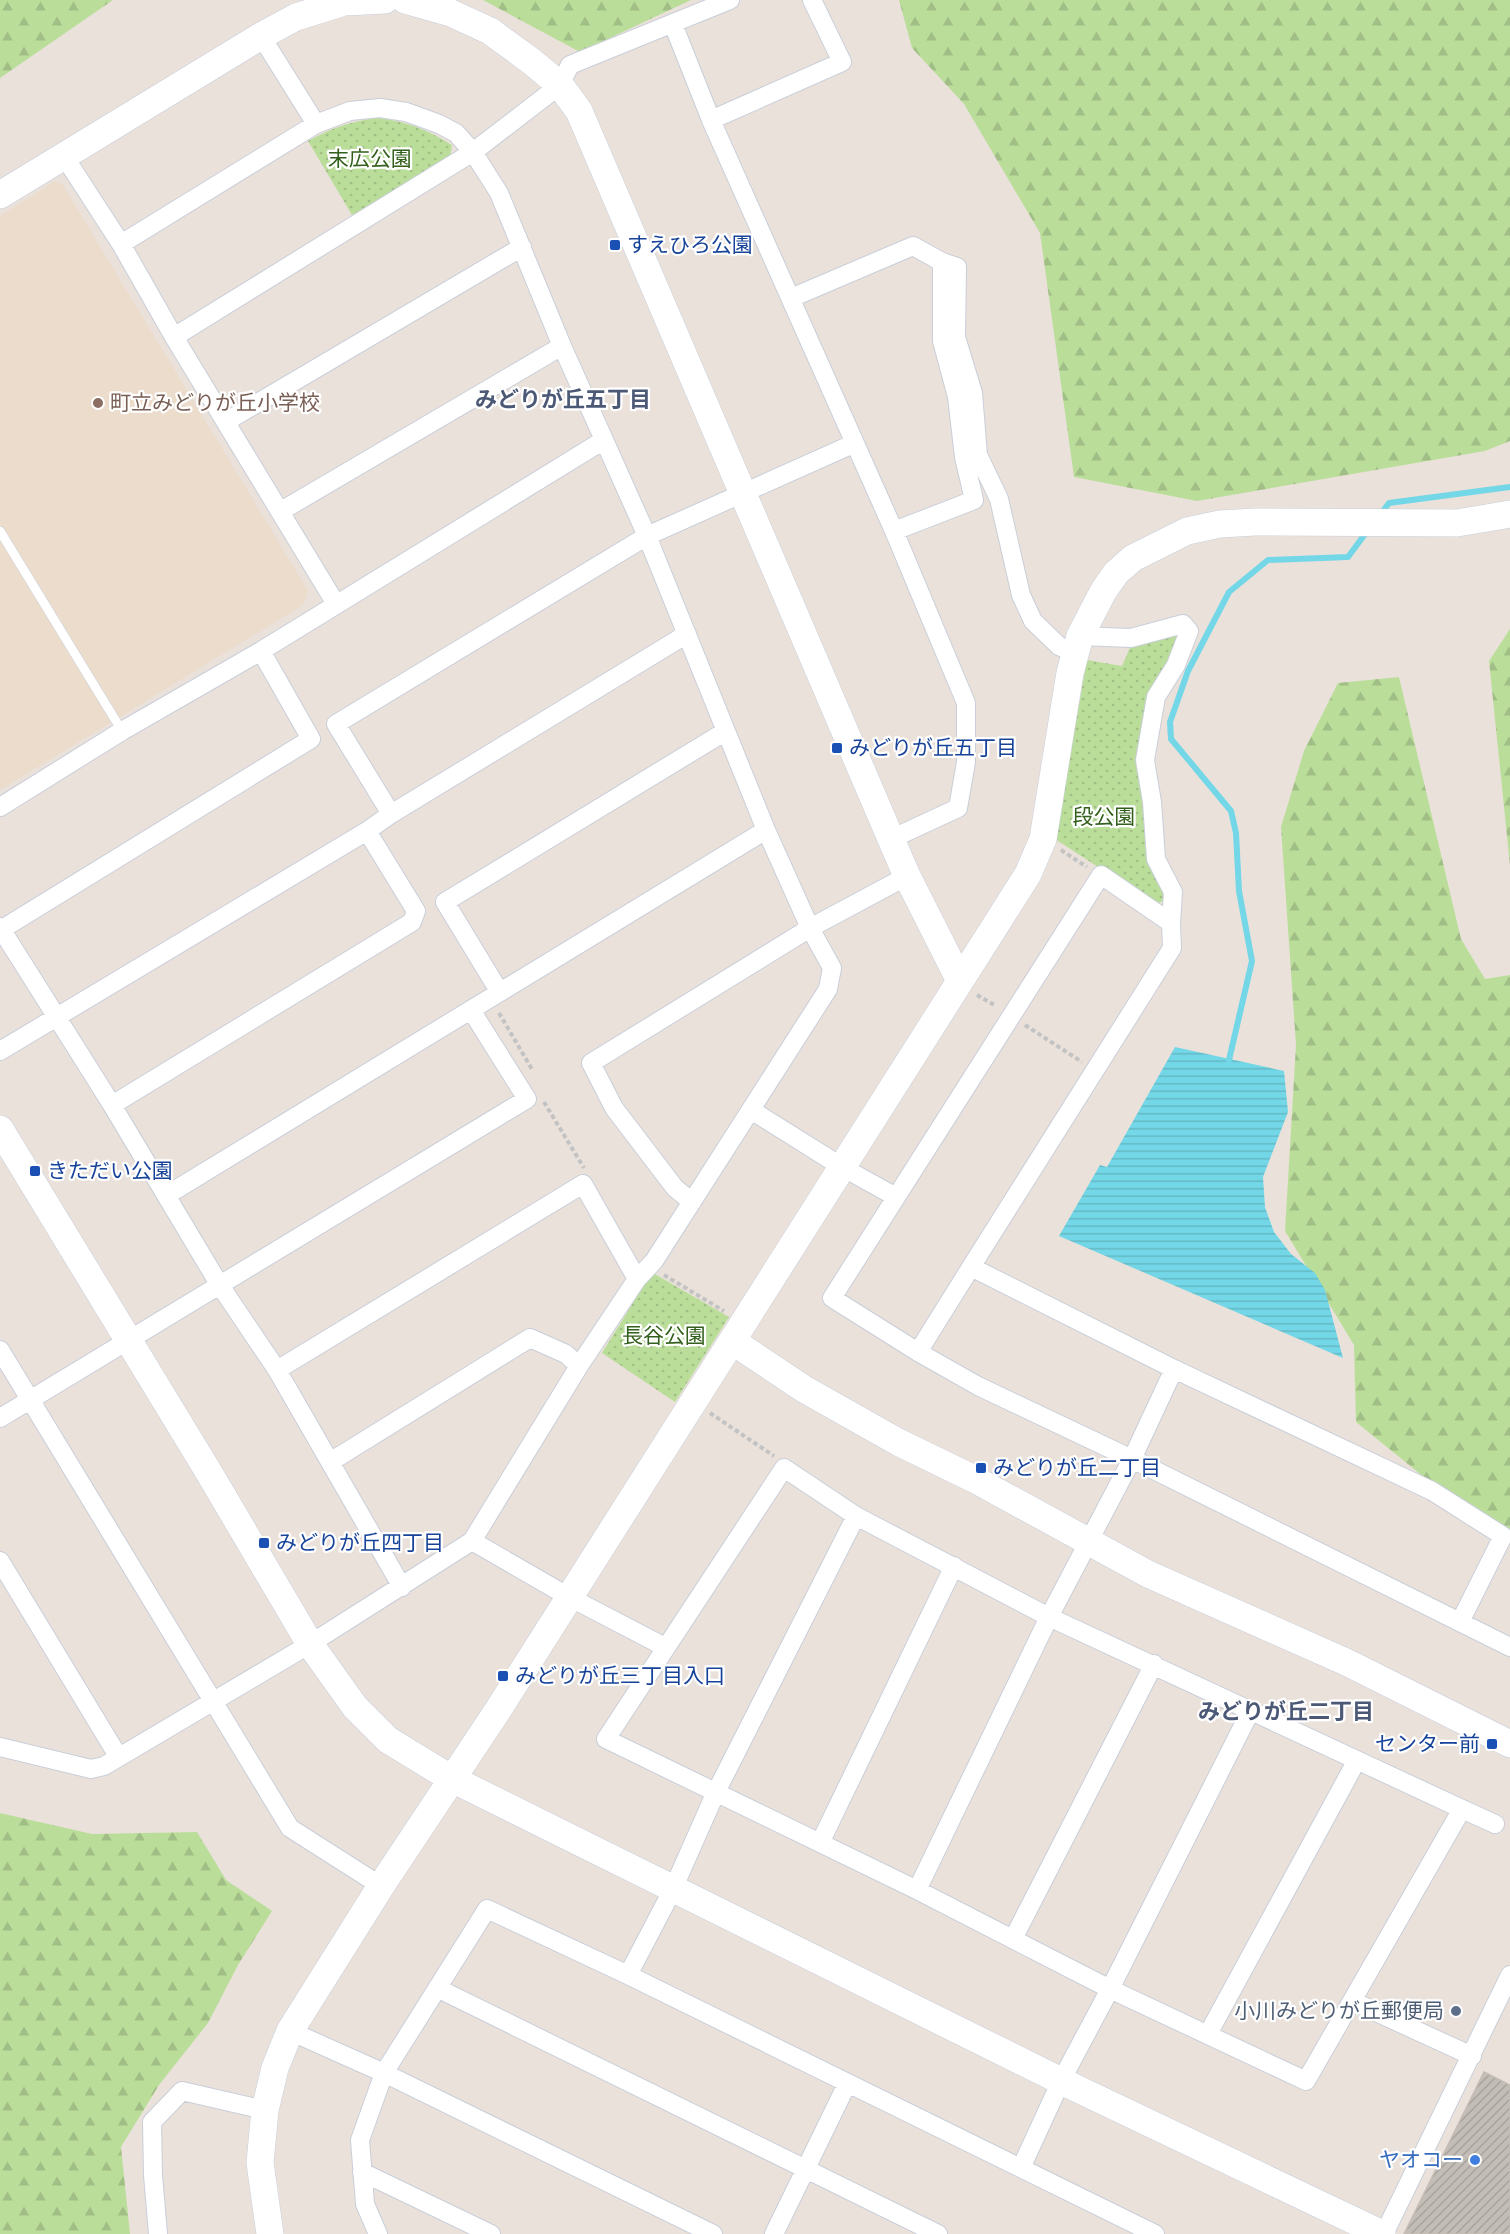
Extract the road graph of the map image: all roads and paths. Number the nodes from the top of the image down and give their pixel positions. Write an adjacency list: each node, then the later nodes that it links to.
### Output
1 (385, 0): 6 (street)
2 (405, 0): 7 (street)
3 (730, 0): 5 (street)
4 (812, 0): 8 (street)
5 (673, 24): 7 (street); 8 (street)
6 (261, 36): 9 (street); 11 (street)
7 (560, 85): 10 (street); 22 (street)
8 (711, 120): 16 (street)
9 (316, 124): 10 (street); 13 (street)
10 (473, 152): 14 (street); 17 (street)
11 (64, 156): 12 (street); 13 (street)
12 (0, 195)
13 (121, 244): 17 (street)
14 (522, 247): 18 (street); 19 (street)
15 (942, 262): 16 (street); 26 (street); 30 (street)
16 (791, 298): 21 (street)
17 (174, 337): 19 (street)
18 (562, 346): 20 (street); 23 (street)
19 (227, 422): 23 (street)
20 (604, 440): 27 (street); 28 (street)
21 (854, 444): 22 (street); 26 (street)
22 (742, 493): 27 (street); 38 (street)
23 (281, 511): 28 (street)
24 (1510, 514): 30 (street)
25 (0, 531): 32 (lane)
26 (894, 531): 38 (street)
27 (647, 536): 29 (street); 35 (street)
28 (336, 604): 31 (street)
29 (687, 634): 33 (street); 35 (street)
30 (1078, 645): 42 (street); 45 (street)
31 (261, 651): 32 (street); 43 (street)
32 (123, 731): 34 (street)
33 (726, 731): 36 (street); 46 (street)
34 (0, 807)
35 (390, 814): 37 (street)
36 (766, 830): 44 (street); 46 (street)
37 (367, 831): 49 (street); 52 (street)
38 (891, 840): 41 (street)
39 (1056, 848): 40 (path)
40 (1087, 867)
41 (907, 876): 44 (street); 45 (street)
42 (1172, 923): 48 (street); 51 (street)
43 (1, 928): 49 (street)
44 (810, 928): 53 (street); 58 (street)
45 (966, 986): 48 (path); 55 (street)
46 (499, 992): 47 (street)
47 (471, 1010): 56 (street); 61 (street)
48 (1011, 1016): 51 (path); 57 (street)
49 (56, 1017): 50 (street); 52 (street)
50 (0, 1051)
51 (1095, 1071): 59 (street)
52 (112, 1105): 56 (street)
53 (751, 1110): 55 (street); 58 (street)
54 (0, 1129): 62 (street)
55 (842, 1167): 57 (street); 63 (street)
56 (167, 1195): 61 (street)
57 (896, 1197): 65 (street)
58 (692, 1202): 60 (street)
59 (971, 1267): 65 (street); 67 (street)
60 (637, 1279): 66 (street); 68 (street)
61 (219, 1284): 62 (street); 68 (street)
62 (127, 1340): 69 (street); 84 (street)
63 (732, 1341): 70 (street); 77 (street)
64 (0, 1350): 69 (street)
65 (918, 1352): 72 (street)
66 (579, 1366): 73 (street); 76 (street)
67 (1174, 1369): 72 (street); 83 (street)
68 (277, 1370): 73 (street)
69 (31, 1401): 71 (street); 88 (street)
70 (693, 1401): 74 (path); 81 (street)
71 (0, 1418)
72 (1132, 1459): 77 (street); 83 (street)
73 (330, 1462): 80 (street)
74 (784, 1468): 75 (street); 85 (street)
75 (856, 1516): 79 (street); 95 (street)
76 (472, 1541): 80 (street); 81 (street)
77 (1088, 1542): 82 (street); 90 (street)
78 (0, 1561): 92 (street)
79 (954, 1566): 82 (street); 98 (street)
80 (402, 1587): 84 (street)
81 (570, 1597): 85 (street); 94 (street)
82 (1049, 1617): 87 (street); 101 (street)
83 (1460, 1622): 86 (street)
84 (310, 1644): 88 (street); 94 (street)
85 (665, 1647): 95 (street)
86 (1510, 1647)
87 (1154, 1664): 89 (street); 102 (street)
88 (214, 1700): 92 (street); 99 (street)
89 (1251, 1710): 93 (street); 106 (street)
90 (1510, 1744)
91 (0, 1747): 92 (street)
92 (118, 1756)
93 (1358, 1760): 96 (street); 109 (street)
94 (452, 1779): 99 (street); 100 (street)
95 (716, 1792): 98 (street); 100 (street)
96 (1462, 1809): 97 (street); 107 (street)
97 (1495, 1824)
98 (820, 1843): 101 (street)
99 (381, 1886): 108 (street)
100 (673, 1889): 103 (street); 112 (street)
101 (917, 1890): 102 (street)
102 (1013, 1940): 106 (street)
103 (628, 1975): 105 (street); 113 (street)
104 (1510, 1975): 110 (street)
105 (437, 1988): 111 (street); 115 (street)
106 (1110, 1989): 109 (street); 112 (street)
107 (1352, 2001): 109 (street); 110 (street)
108 (290, 2031): 111 (street); 114 (street)
109 (1208, 2034)
110 (1472, 2056): 126 (street)
111 (384, 2073): 117 (street); 122 (street)
112 (1061, 2081): 116 (street); 126 (street)
113 (847, 2084): 115 (street); 116 (street)
114 (265, 2109): 118 (street); 119 (street)
115 (806, 2168): 123 (street); 124 (street)
116 (1021, 2168): 125 (street)
117 (362, 2172): 120 (street); 121 (street)
118 (158, 2234)
119 (270, 2234)
120 (378, 2234)
121 (491, 2234)
122 (713, 2234)
123 (774, 2234)
124 (938, 2234)
125 (1155, 2234)
126 (1383, 2234)

